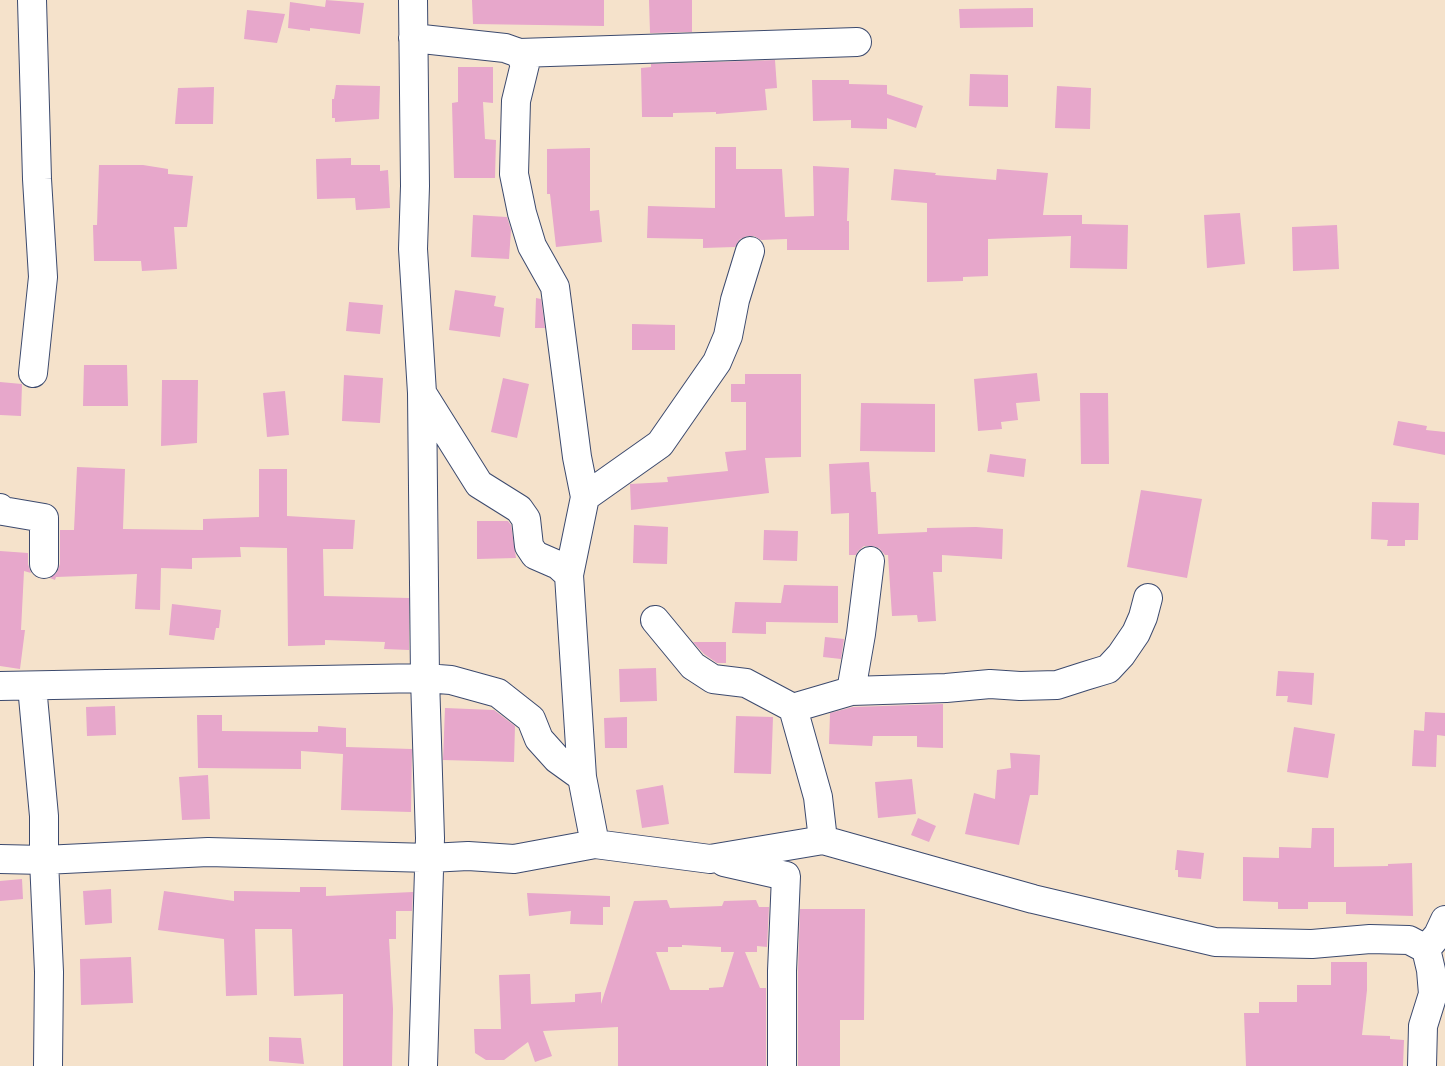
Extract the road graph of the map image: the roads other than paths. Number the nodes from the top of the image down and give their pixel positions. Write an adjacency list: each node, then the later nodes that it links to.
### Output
1 (32, 0): 7 (street)
2 (413, 0): 3 (street)
3 (412, 38): 5 (street); 8 (street)
4 (857, 42): 5 (street)
5 (519, 53): 9 (street)
6 (750, 251): 9 (street)
7 (33, 373)
8 (422, 392): 15 (street); 18 (street)
9 (585, 497): 15 (street)
10 (0, 508): 11 (street)
11 (44, 518): 12 (street); 14 (street)
12 (0, 522)
13 (870, 561): 21 (street)
14 (44, 564)
15 (569, 575): 23 (street)
16 (1148, 598): 21 (street)
17 (655, 620): 22 (street)
18 (425, 678): 20 (street); 23 (street); 26 (street)
19 (0, 686): 20 (street)
20 (32, 686): 29 (street)
21 (851, 691): 22 (street)
22 (793, 708): 24 (street)
23 (582, 777): 25 (street)
24 (823, 840): 28 (street); 31 (street)
25 (595, 844): 26 (street); 28 (street)
26 (430, 858): 29 (street); 33 (street)
27 (0, 859): 29 (street)
28 (710, 859): 34 (street)
29 (44, 860): 32 (street)
30 (1445, 920): 31 (street)
31 (1426, 949): 35 (street)
32 (48, 1066)
33 (424, 1066)
34 (782, 1066)
35 (1422, 1066)

